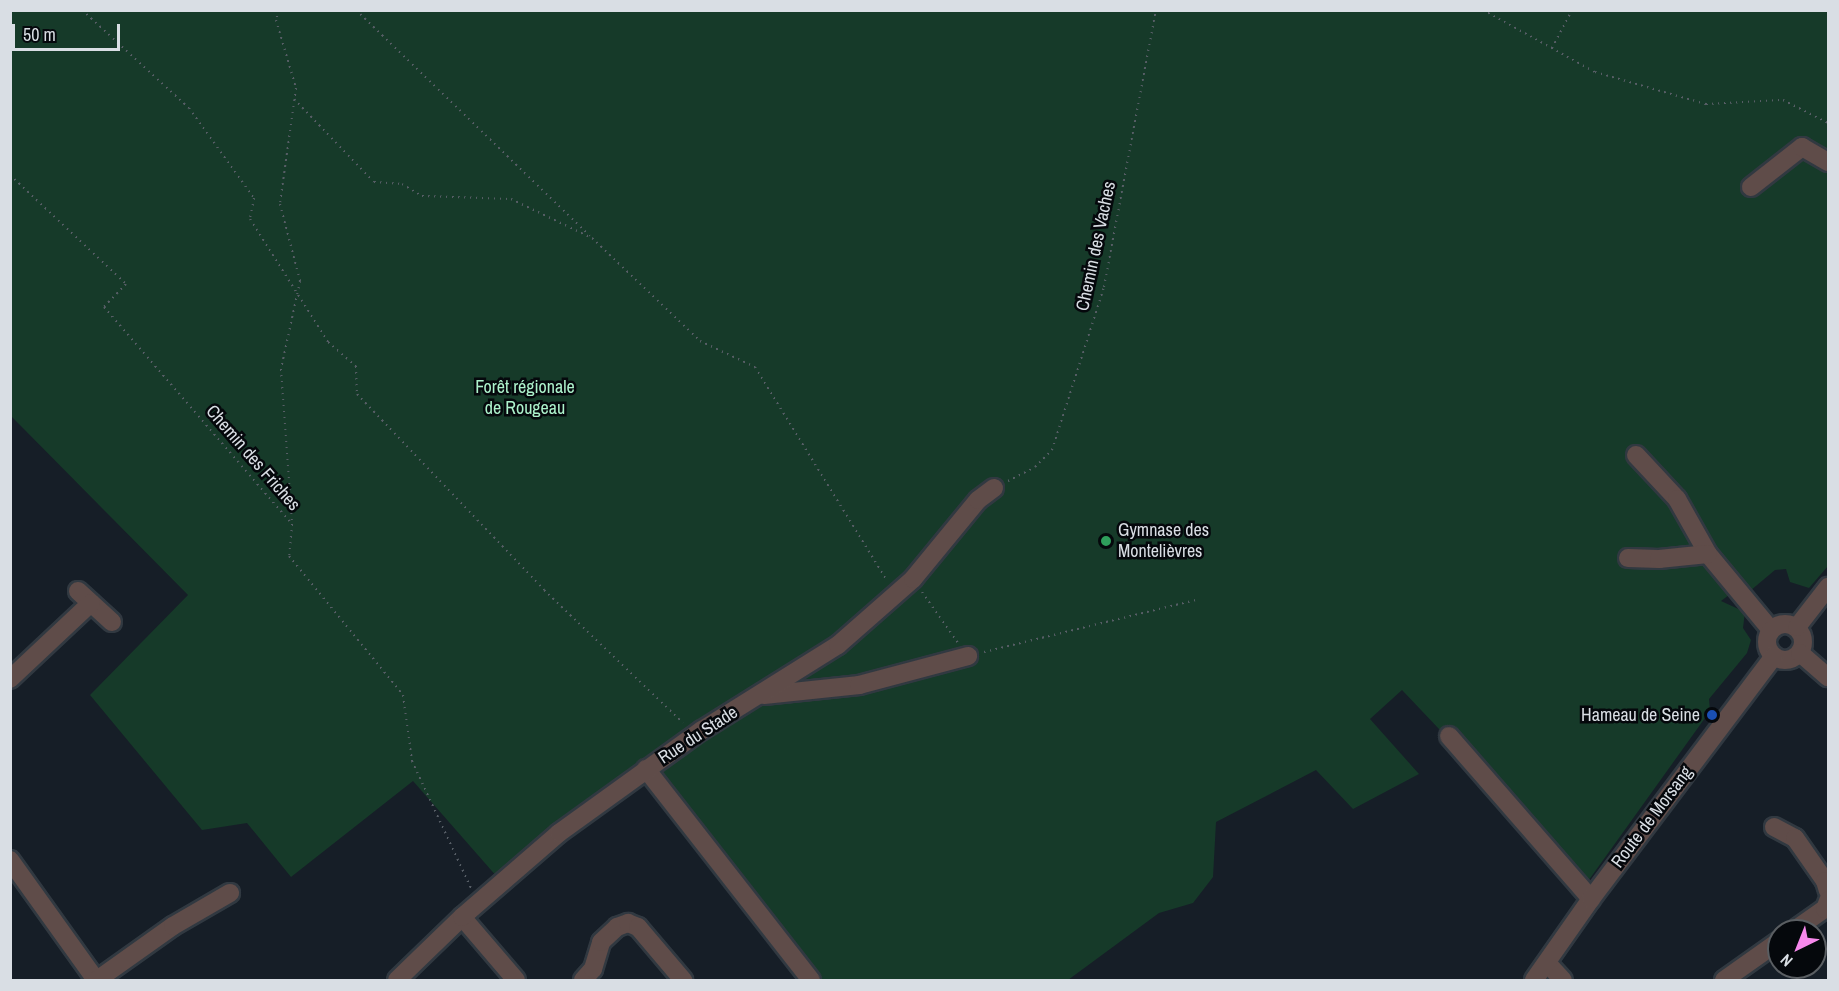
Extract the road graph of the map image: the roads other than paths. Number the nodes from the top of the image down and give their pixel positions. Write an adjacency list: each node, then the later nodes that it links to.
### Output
1 (1828, 162): 2 (street)
2 (1751, 187)
3 (1636, 455): 5 (street)
4 (994, 488): 16 (street, Rue du Stade)
5 (1708, 555): 6 (street); 10 (street)
6 (1628, 558)
7 (1828, 586): 9 (street)
8 (112, 622): 15 (street)
9 (1797, 627): 10 (street); 11 (street)
10 (1771, 630): 13 (street)
11 (1800, 653): 13 (street); 14 (street)
12 (968, 656): 16 (street)
13 (1774, 656): 23 (street, Route de Morsang)
14 (1828, 677)
15 (10, 678)
16 (759, 696): 18 (street, Rue du Stade)
17 (1449, 735): 23 (street)
18 (646, 769): 25 (street, Rue du Stade); 34 (street)
19 (1774, 827): 21 (street)
20 (10, 860): 29 (street)
21 (1828, 891)
22 (230, 893): 29 (street)
23 (1591, 899): 28 (street, Route de Morsang)
24 (1828, 901): 26 (street)
25 (462, 917): 30 (street, Rue du Stade); 31 (street)
26 (1810, 919)
27 (1767, 950): 37 (street)
28 (1547, 963): 35 (street, Route de Morsang); 36 (street)
29 (96, 981)
30 (397, 981)
31 (516, 981)
32 (582, 981): 33 (street)
33 (683, 981)
34 (811, 981)
35 (1534, 981)
36 (1563, 981)
37 (1724, 981)

